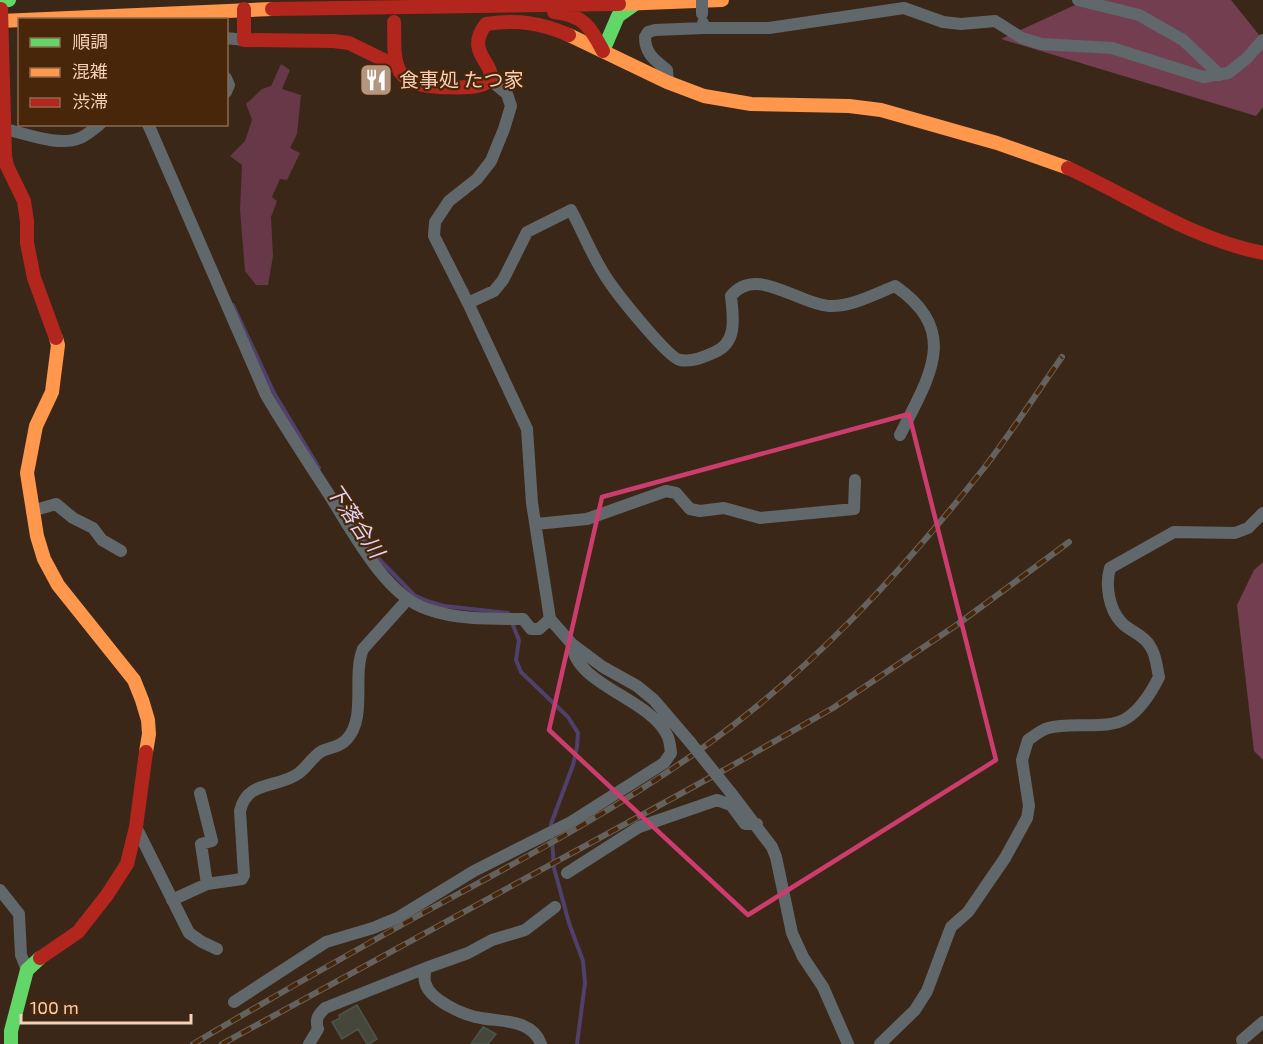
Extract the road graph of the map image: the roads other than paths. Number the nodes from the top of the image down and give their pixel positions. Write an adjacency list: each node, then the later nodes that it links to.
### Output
1 (702, 0): 12 (street, bridge)
2 (722, 0): 6 (main road)
3 (1078, 0): 18 (street)
4 (3, 1): 10 (main road)
5 (535, 4): 6 (main road); 7 (main road); 16 (main road)
6 (635, 4): 16 (main road)
7 (244, 9): 8 (main road); 14 (main road)
8 (61, 18)
9 (18, 20): 10 (main road)
10 (0, 21): 23 (main road)
11 (394, 22): 17 (main road)
12 (704, 28): 18 (street); 20 (street)
13 (228, 38): 14 (street)
14 (244, 40): 17 (main road)
15 (1263, 40): 18 (street)
16 (603, 51): 19 (main road); 20 (main road)
17 (398, 67): 19 (main road)
18 (1220, 75)
19 (489, 79): 25 (street)
20 (668, 82): 24 (main road)
21 (97, 126): 23 (street)
22 (149, 126): 32 (street)
23 (2, 130): 28 (main road)
24 (1263, 253)
25 (468, 303): 26 (street); 30 (street)
26 (900, 435)
27 (855, 480): 30 (street)
28 (32, 511): 31 (street); 37 (main road)
29 (1263, 513): 53 (street)
30 (536, 525): 33 (street)
31 (121, 551)
32 (408, 599): 33 (street); 39 (street)
33 (550, 620): 34 (street)
34 (572, 644): 36 (street, bridge); 46 (street)
35 (200, 794): 39 (street)
36 (757, 824): 38 (street); 52 (street)
37 (136, 826): 41 (street); 45 (main road)
38 (567, 873)
39 (207, 884): 41 (street)
40 (0, 890): 45 (street)
41 (172, 900): 43 (street)
42 (555, 908): 44 (street)
43 (217, 949)
44 (426, 968): 50 (street); 51 (street)
45 (27, 970): 49 (main road)
46 (234, 1002)
47 (1263, 1022): 48 (street)
48 (1242, 1040)
49 (11, 1044)
50 (309, 1044)
51 (541, 1044)
52 (848, 1044)
53 (880, 1044)

